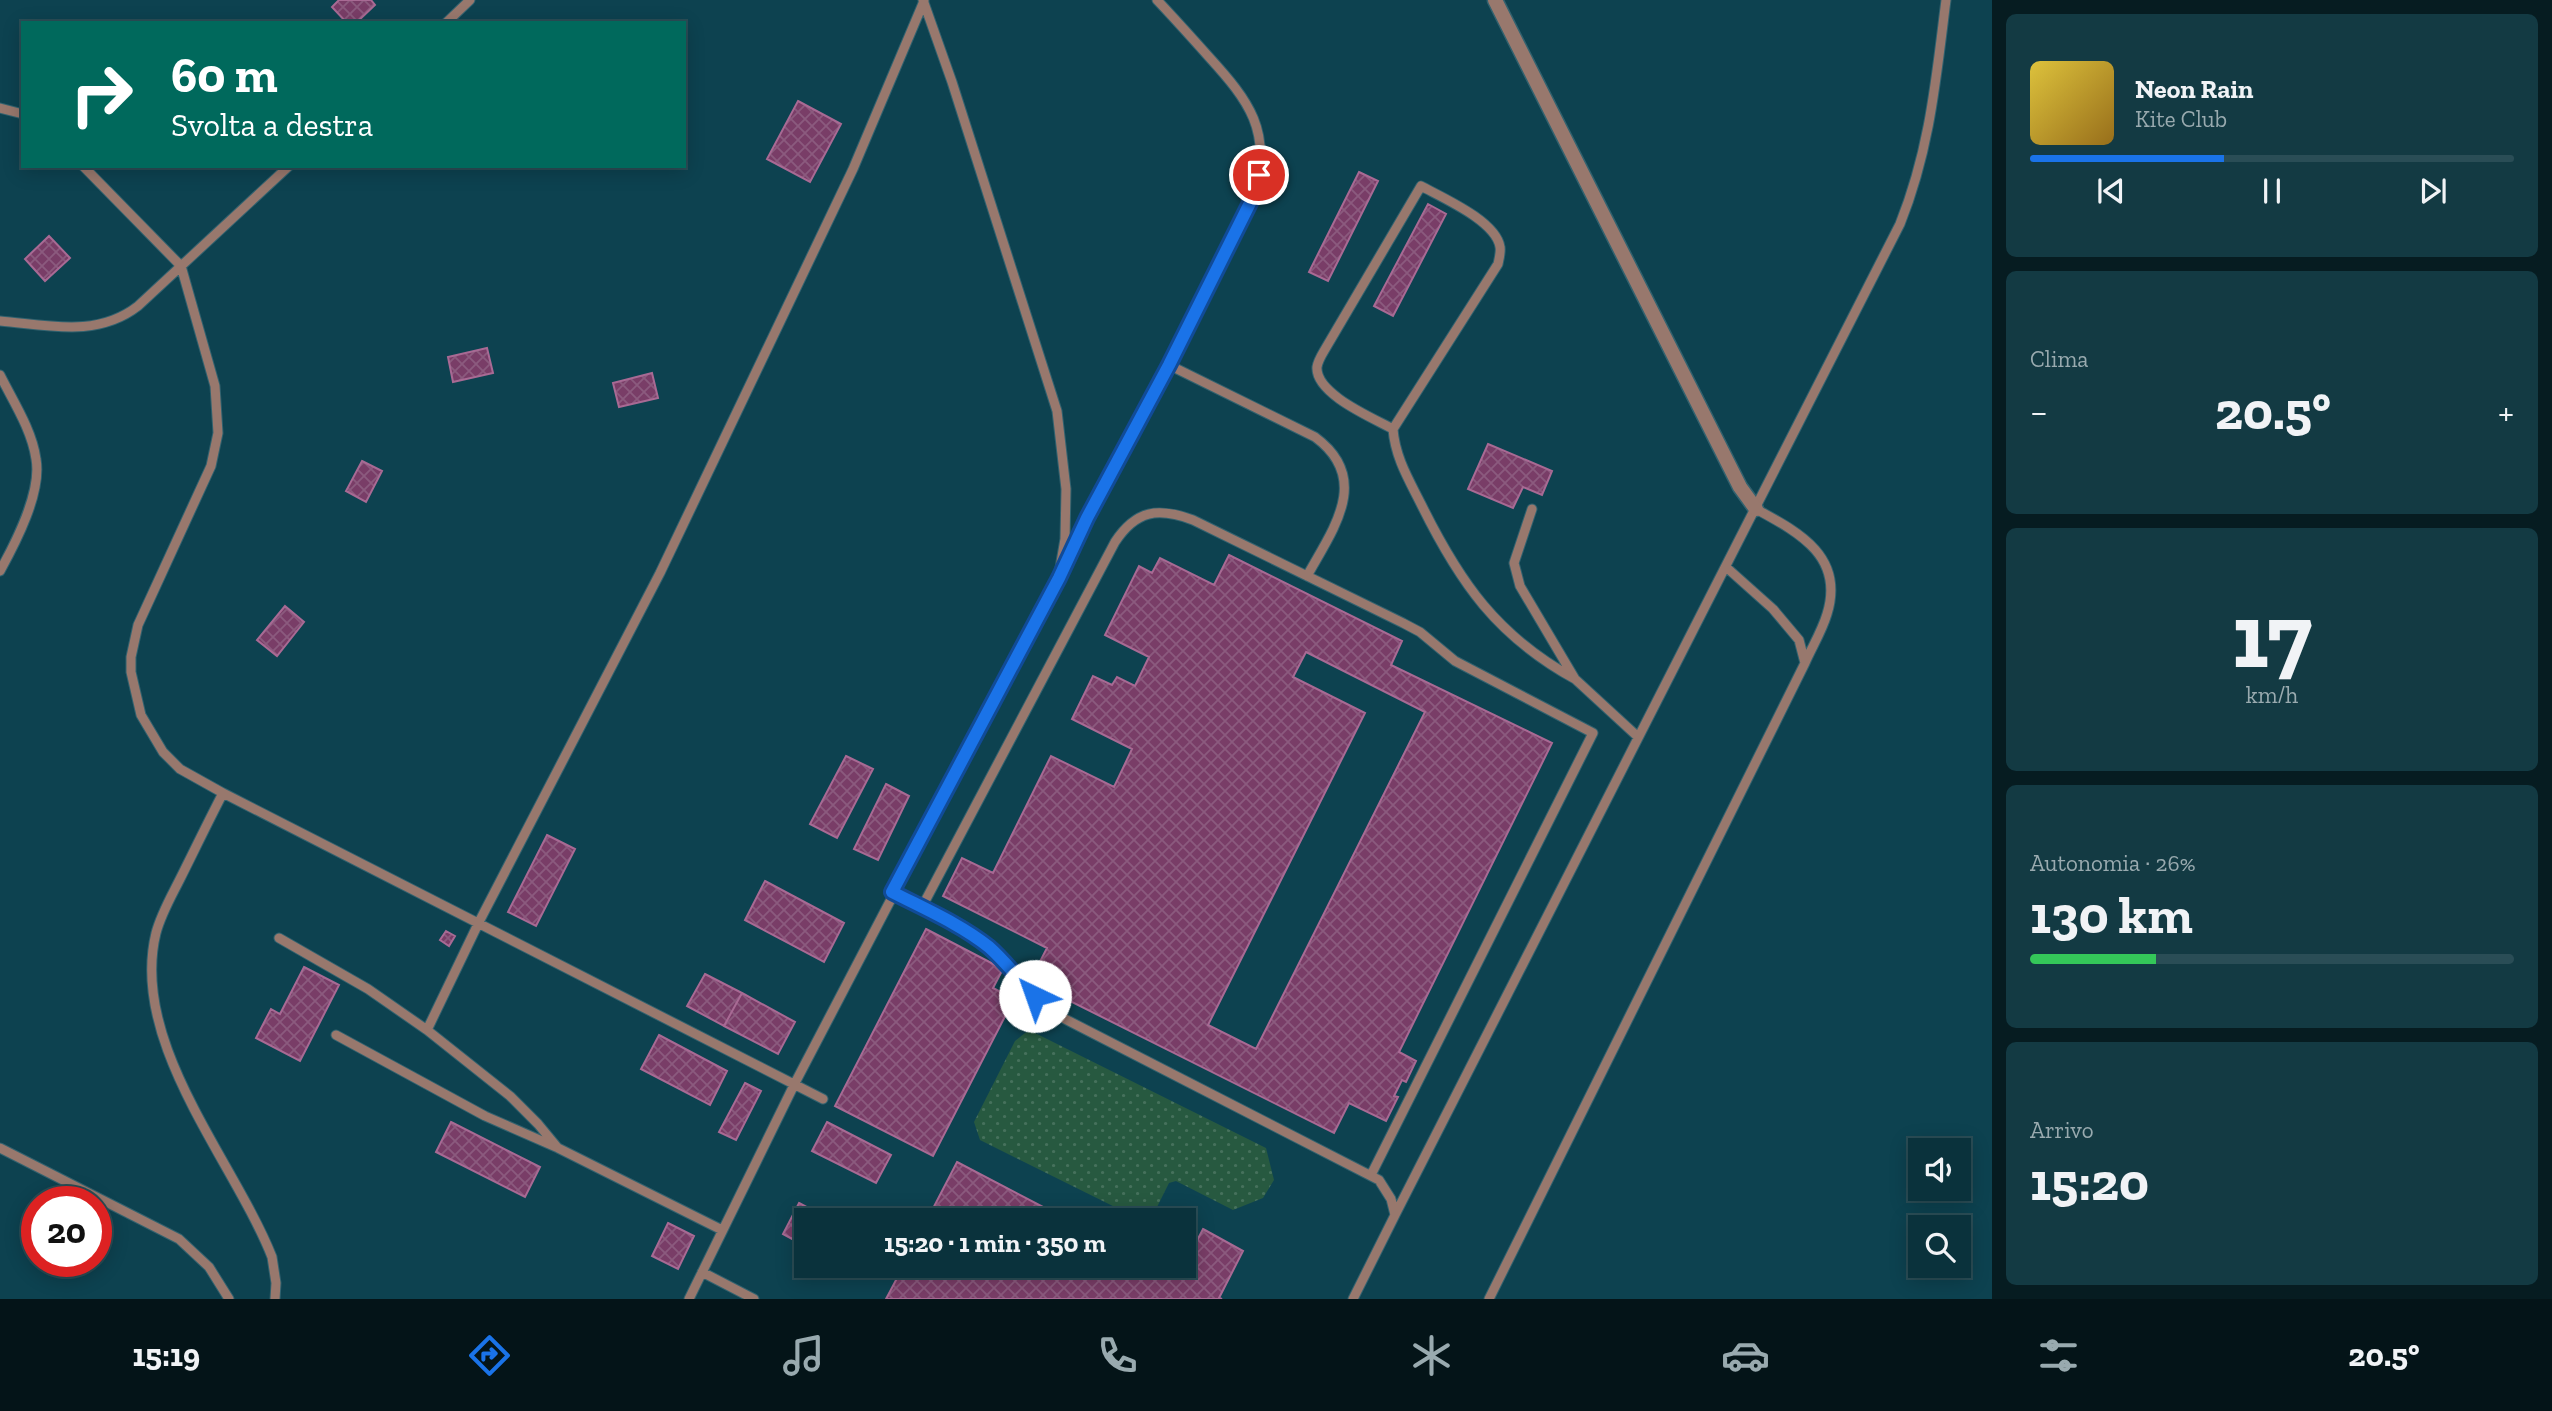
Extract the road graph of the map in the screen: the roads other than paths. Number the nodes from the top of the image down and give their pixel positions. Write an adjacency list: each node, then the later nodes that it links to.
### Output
1 (470, 0): 6 (lane)
2 (1157, 0): 13 (lane)
3 (1495, 0): 17 (street)
4 (1946, 0): 17 (lane)
5 (924, 1): 21 (lane); 28 (lane)
6 (448, 21)
7 (0, 108): 8 (lane)
8 (21, 113)
9 (85, 168): 11 (lane)
10 (287, 168): 11 (lane)
11 (181, 266): 12 (lane); 25 (lane)
12 (0, 321)
13 (1169, 365): 20 (lane); 21 (lane)
14 (0, 374): 19 (lane)
15 (1393, 429): 15 (lane); 23 (lane)
16 (1532, 509): 23 (lane)
17 (1756, 509): 18 (lane); 22 (lane)
18 (1727, 567): 22 (lane); 24 (lane)
19 (0, 571)
20 (1307, 576): 27 (lane); 36 (lane)
21 (1059, 578): 26 (lane)
22 (1805, 663): 45 (lane)
23 (1575, 679): 24 (lane)
24 (1637, 736): 37 (lane)
25 (222, 793): 28 (lane); 41 (lane)
26 (892, 892): 27 (lane); 32 (lane)
27 (922, 907): 36 (lane)
28 (479, 922): 30 (lane); 32 (lane)
29 (279, 938): 30 (lane)
30 (427, 1030): 35 (lane)
31 (336, 1035): 35 (lane)
32 (794, 1083): 33 (lane); 38 (lane)
33 (823, 1099)
34 (0, 1148): 40 (lane)
35 (558, 1148): 38 (lane)
36 (1371, 1175): 37 (lane)
37 (1395, 1216): 44 (lane)
38 (722, 1230): 39 (lane)
39 (702, 1272): 42 (lane); 43 (lane)
40 (229, 1299)
41 (275, 1299)
42 (689, 1299)
43 (754, 1299)
44 (1353, 1299)
45 (1489, 1299)

